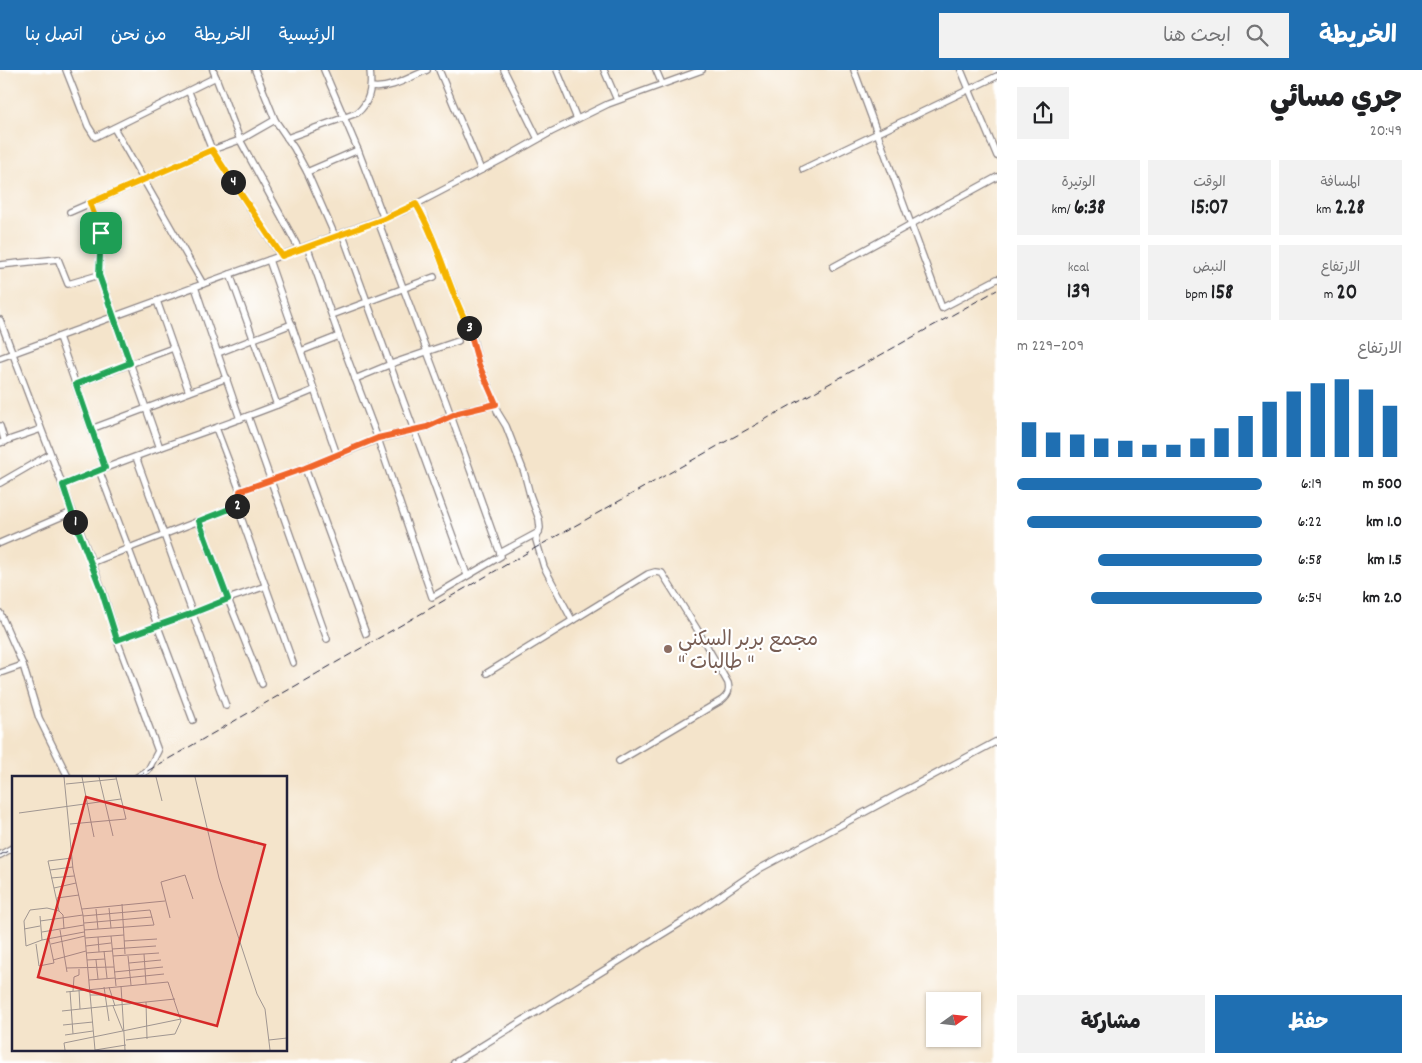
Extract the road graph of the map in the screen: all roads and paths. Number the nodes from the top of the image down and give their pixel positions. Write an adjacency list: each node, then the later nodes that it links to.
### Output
1 (66, 70): 25 (street)
2 (213, 70): 16 (street)
3 (255, 70): 24 (street)
4 (324, 70): 22 (street)
5 (370, 70): 18 (street)
6 (427, 70): 18 (street)
7 (439, 70): 34 (street)
8 (504, 70): 28 (street)
9 (557, 70): 23 (street)
10 (604, 70): 21 (street)
11 (656, 70): 17 (street)
12 (702, 70): 17 (street)
13 (854, 70): 26 (street)
14 (961, 70): 19 (street)
15 (997, 76): 19 (street)
16 (216, 77): 20 (street); 29 (street)
17 (662, 84): 21 (street)
18 (371, 87): 22 (street)
19 (970, 91): 26 (street); 32 (street)
20 (189, 92): 25 (street); 30 (street)
21 (617, 100): 23 (street)
22 (344, 117): 27 (street); 31 (street)
23 (577, 119): 28 (street)
24 (276, 120): 27 (street); 29 (street)
25 (114, 128): 37 (street)
26 (878, 134): 33 (street); 42 (street)
27 (287, 138): 35 (street)
28 (538, 139): 34 (street)
29 (240, 140): 30 (street); 46 (street)
30 (212, 150): 37 (street); 47 (street)
31 (358, 150): 35 (street); 41 (street)
32 (997, 156)
33 (803, 169)
34 (481, 170): 39 (street)
35 (307, 172): 44 (street)
36 (997, 177): 42 (street)
37 (144, 180): 38 (street); 55 (street)
38 (90, 203): 40 (street); 52 (street)
39 (416, 204): 41 (street); 82 (street)
40 (70, 212)
41 (381, 220): 43 (street); 57 (street)
42 (911, 224): 50 (street); 54 (street)
43 (342, 233): 44 (street); 59 (street)
44 (335, 236): 45 (street)
45 (307, 246): 46 (street); 60 (street)
46 (299, 249): 47 (street)
47 (282, 256): 48 (street)
48 (269, 260): 51 (street); 63 (street)
49 (0, 265): 52 (street)
50 (832, 266)
51 (230, 274): 55 (street); 66 (street)
52 (99, 275): 61 (street)
53 (434, 278): 57 (street)
54 (997, 279)
55 (203, 284): 56 (street)
56 (195, 287): 58 (street); 72 (street)
57 (403, 289): 59 (street); 70 (street)
58 (157, 301): 61 (street); 68 (street)
59 (368, 302): 60 (street); 75 (street)
60 (332, 315): 64 (street)
61 (114, 316): 65 (street); 74 (street)
62 (0, 320): 71 (street)
63 (292, 324): 66 (street); 69 (street)
64 (338, 336): 69 (street); 77 (street)
65 (59, 337): 71 (street); 78 (street)
66 (254, 340): 72 (street); 81 (street)
67 (458, 342): 70 (street)
68 (173, 348): 74 (street); 80 (street)
69 (301, 351): 79 (street)
70 (427, 353): 75 (street); 85 (street)
71 (13, 354): 73 (street); 89 (street)
72 (218, 354): 76 (street)
73 (0, 358)
74 (130, 363): 78 (street); 83 (street)
75 (391, 364): 77 (street); 91 (street)
76 (227, 378): 80 (street); 86 (street)
77 (355, 379): 92 (street)
78 (76, 384): 90 (street)
79 (314, 390): 81 (street); 96 (street)
80 (189, 392): 83 (street)
81 (277, 404): 84 (street)
82 (496, 404): 85 (street); 107 (street)
83 (146, 409): 90 (street); 94 (street)
84 (248, 416): 86 (street); 100 (street)
85 (451, 416): 91 (street); 111 (street)
86 (240, 419): 88 (street)
87 (0, 426): 93 (street)
88 (216, 428): 94 (street); 103 (street)
89 (41, 429): 93 (street); 95 (street)
90 (91, 429): 99 (street)
91 (415, 430): 92 (street); 113 (street)
92 (378, 438): 96 (street); 113 (street)
93 (2, 442)
94 (160, 448): 97 (street)
95 (50, 454): 101 (street); 102 (street)
96 (337, 455): 98 (street)
97 (136, 457): 99 (street); 108 (street)
98 (305, 468): 100 (street); 120 (street)
99 (102, 469): 102 (street); 110 (street)
100 (271, 480): 103 (street); 121 (street)
101 (0, 483)
102 (63, 485): 105 (street)
103 (240, 491): 104 (street)
104 (237, 506): 106 (street); 114 (street)
105 (72, 512): 109 (street); 112 (street)
106 (199, 521): 108 (street); 115 (street)
107 (539, 532): 111 (street); 118 (street)
108 (164, 534): 110 (street); 117 (street)
109 (0, 543)
110 (129, 547): 112 (street); 119 (street)
111 (500, 553): 113 (street)
112 (91, 564): 122 (street)
113 (467, 575)
114 (266, 586): 115 (street); 123 (street)
115 (228, 599): 117 (street); 127 (street)
116 (0, 613): 124 (street)
117 (193, 613): 119 (street); 128 (street)
118 (572, 620): 126 (street); 131 (street)
119 (156, 625): 122 (street); 129 (street)
120 (366, 634)
121 (327, 639)
122 (117, 640): 133 (street)
123 (293, 663)
124 (23, 665): 125 (street); 132 (street)
125 (0, 673)
126 (487, 673)
127 (262, 684)
128 (226, 706)
129 (193, 720)
130 (997, 741): 136 (street)
131 (619, 761)
132 (68, 776)
133 (139, 776)
134 (12, 848): 135 (street)
135 (0, 855)
136 (454, 1063)

